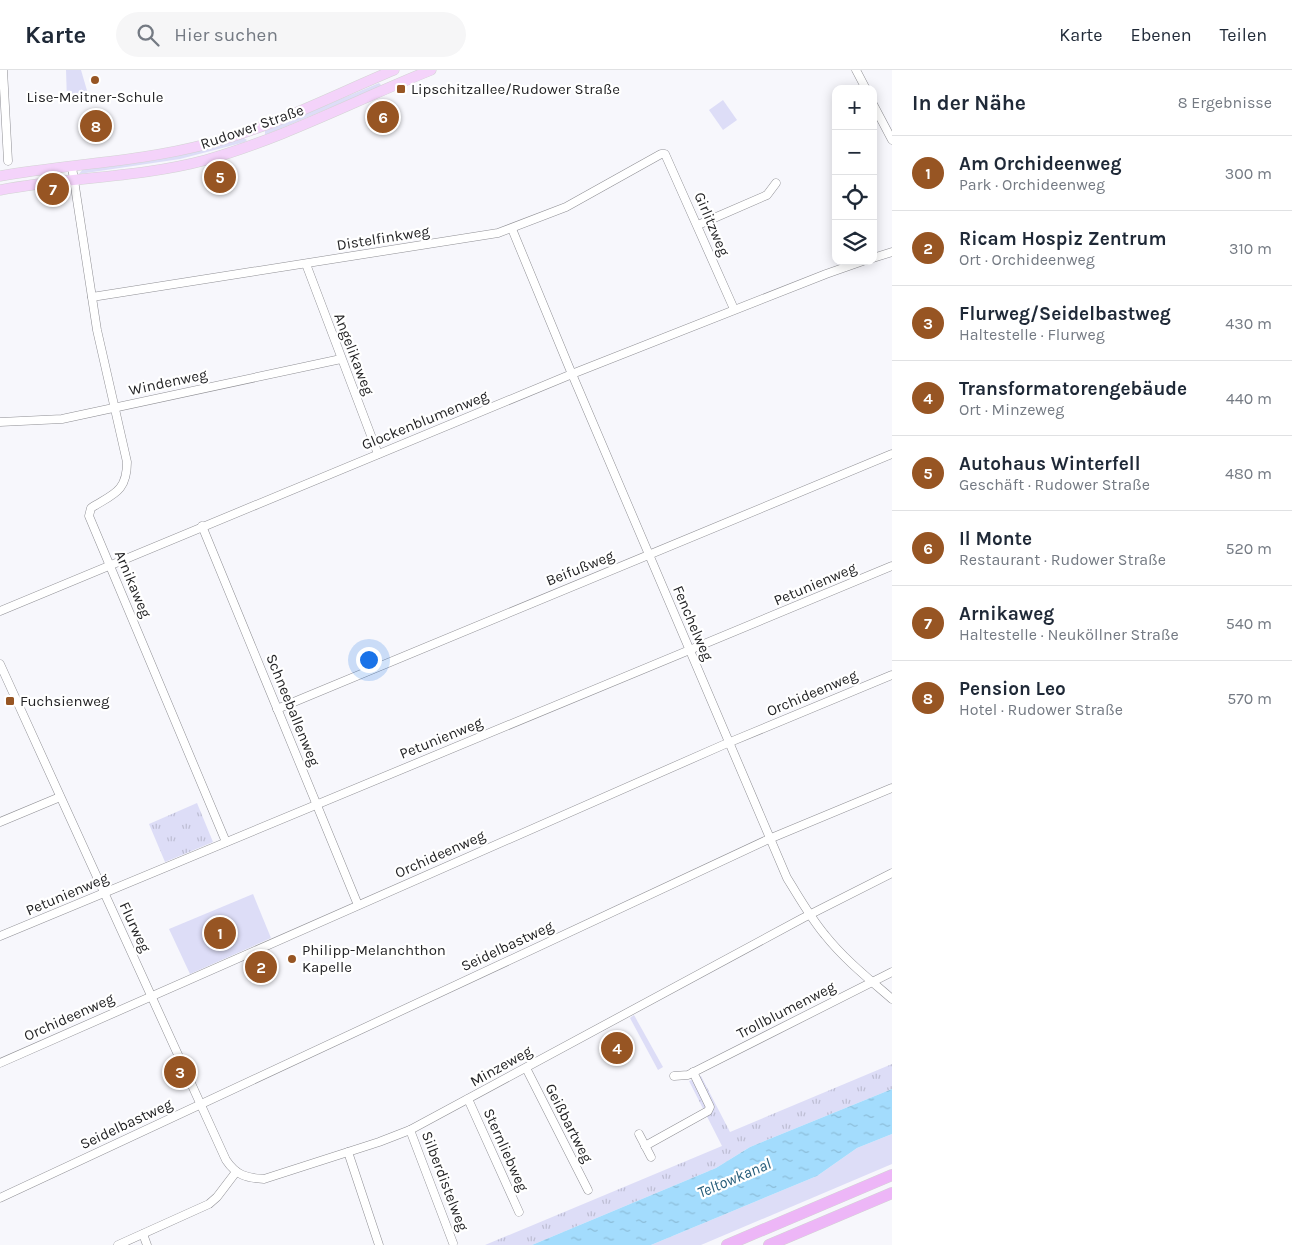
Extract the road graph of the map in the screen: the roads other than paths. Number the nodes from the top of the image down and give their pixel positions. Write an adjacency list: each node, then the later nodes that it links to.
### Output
1 (3, 70): 12 (street)
2 (394, 70): 5 (main road, Rudower Straße)
3 (431, 70): 7 (main road, Rudower Straße)
4 (856, 70): 6 (street)
5 (382, 75): 7 (main road); 9 (main road, Rudower Straße)
6 (864, 85)
7 (388, 88): 11 (main road, Rudower Straße)
8 (877, 112): 10 (street)
9 (250, 131): 11 (main road); 15 (main road, Rudower Straße)
10 (892, 140)
11 (254, 144): 17 (main road, Rudower Straße)
12 (3, 148): 14 (street)
13 (663, 154): 20 (street, Girlitzweg); 21 (street, Distelfinkweg)
14 (8, 161)
15 (72, 167): 16 (main road, Rudower Straße); 17 (street, Arnikaweg)
16 (4, 175): 19 (street)
17 (74, 181): 19 (main road, Rudower Straße); 26 (street, Arnikaweg)
18 (776, 183): 20 (street)
19 (5, 189)
20 (698, 225): 27 (street, Girlitzweg)
21 (512, 229): 24 (street, Distelfinkweg); 29 (street, Fenchelweg)
22 (892, 252): 23 (street)
23 (877, 257)
24 (306, 264): 26 (street, Distelfinkweg); 28 (street, Angelikaweg)
25 (852, 265): 27 (street, Glockenblumenweg)
26 (92, 297): 30 (street, Arnikaweg)
27 (734, 309): 29 (street, Glockenblumenweg)
28 (340, 359): 30 (street, Windenweg); 32 (street, Angelikaweg)
29 (572, 374): 32 (street, Glockenblumenweg); 35 (street, Fenchelweg)
30 (114, 408): 31 (street, Windenweg); 36 (street, Arnikaweg)
31 (0, 422)
32 (378, 454): 34 (street, Glockenblumenweg)
33 (892, 454): 35 (street, Beifußweg)
34 (202, 526): 36 (street, Glockenblumenweg); 42 (street, Schneeballenweg)
35 (649, 554): 39 (street, Fenchelweg); 42 (street, Beifußweg)
36 (110, 565): 38 (street, Glockenblumenweg); 49 (street, Arnikaweg)
37 (892, 566): 39 (street, Petunienweg)
38 (0, 610)
39 (690, 650): 43 (street, Fenchelweg); 46 (street, Petunienweg)
40 (0, 664): 45 (street, Flurweg)
41 (892, 675): 43 (street, Orchideenweg)
42 (277, 708): 46 (street, Schneeballenweg)
43 (729, 742): 48 (street, Fenchelweg); 52 (street, Orchideenweg)
44 (892, 788): 48 (street, Seidelbastweg)
45 (60, 797): 47 (street); 51 (street, Flurweg)
46 (316, 804): 49 (street, Petunienweg); 52 (street, Schneeballenweg)
47 (0, 822)
48 (769, 839): 53 (street, Fenchelweg); 64 (street, Seidelbastweg)
49 (226, 842): 51 (street, Petunienweg)
50 (892, 873): 53 (street, Minzeweg)
51 (104, 893): 54 (street, Petunienweg); 57 (street, Flurweg)
52 (358, 905): 57 (street, Orchideenweg)
53 (809, 915): 56 (street, Fenchelweg); 60 (street, Minzeweg)
54 (0, 936)
55 (892, 972): 56 (street, Trollblumenweg)
56 (872, 982): 58 (street, Fenchelweg); 61 (street, Trollblumenweg)
57 (152, 996): 59 (street, Orchideenweg); 64 (street, Flurweg)
58 (892, 999)
59 (0, 1062)
60 (526, 1068): 63 (street, Minzeweg); 72 (street, Geißbartweg)
61 (693, 1072): 62 (street, Trollblumenweg); 67 (street)
62 (674, 1076)
63 (468, 1099): 65 (street, Minzeweg); 75 (street, Sternliebweg)
64 (200, 1104): 70 (street, Flurweg); 74 (street, Seidelbastweg)
65 (410, 1130): 68 (street, Minzeweg); 77 (street, Silberdistelweg)
66 (639, 1134): 67 (street)
67 (645, 1146): 69 (street)
68 (348, 1152): 70 (street, Minzeweg); 80 (street)
69 (651, 1157)
70 (236, 1172): 76 (street)
71 (892, 1175): 81 (highway)
72 (588, 1190)
73 (892, 1193): 82 (highway)
74 (0, 1198)
75 (519, 1212)
76 (143, 1234): 78 (street); 79 (street)
77 (454, 1243)
78 (118, 1245)
79 (147, 1245)
80 (379, 1245)
81 (727, 1245)
82 (769, 1245)

